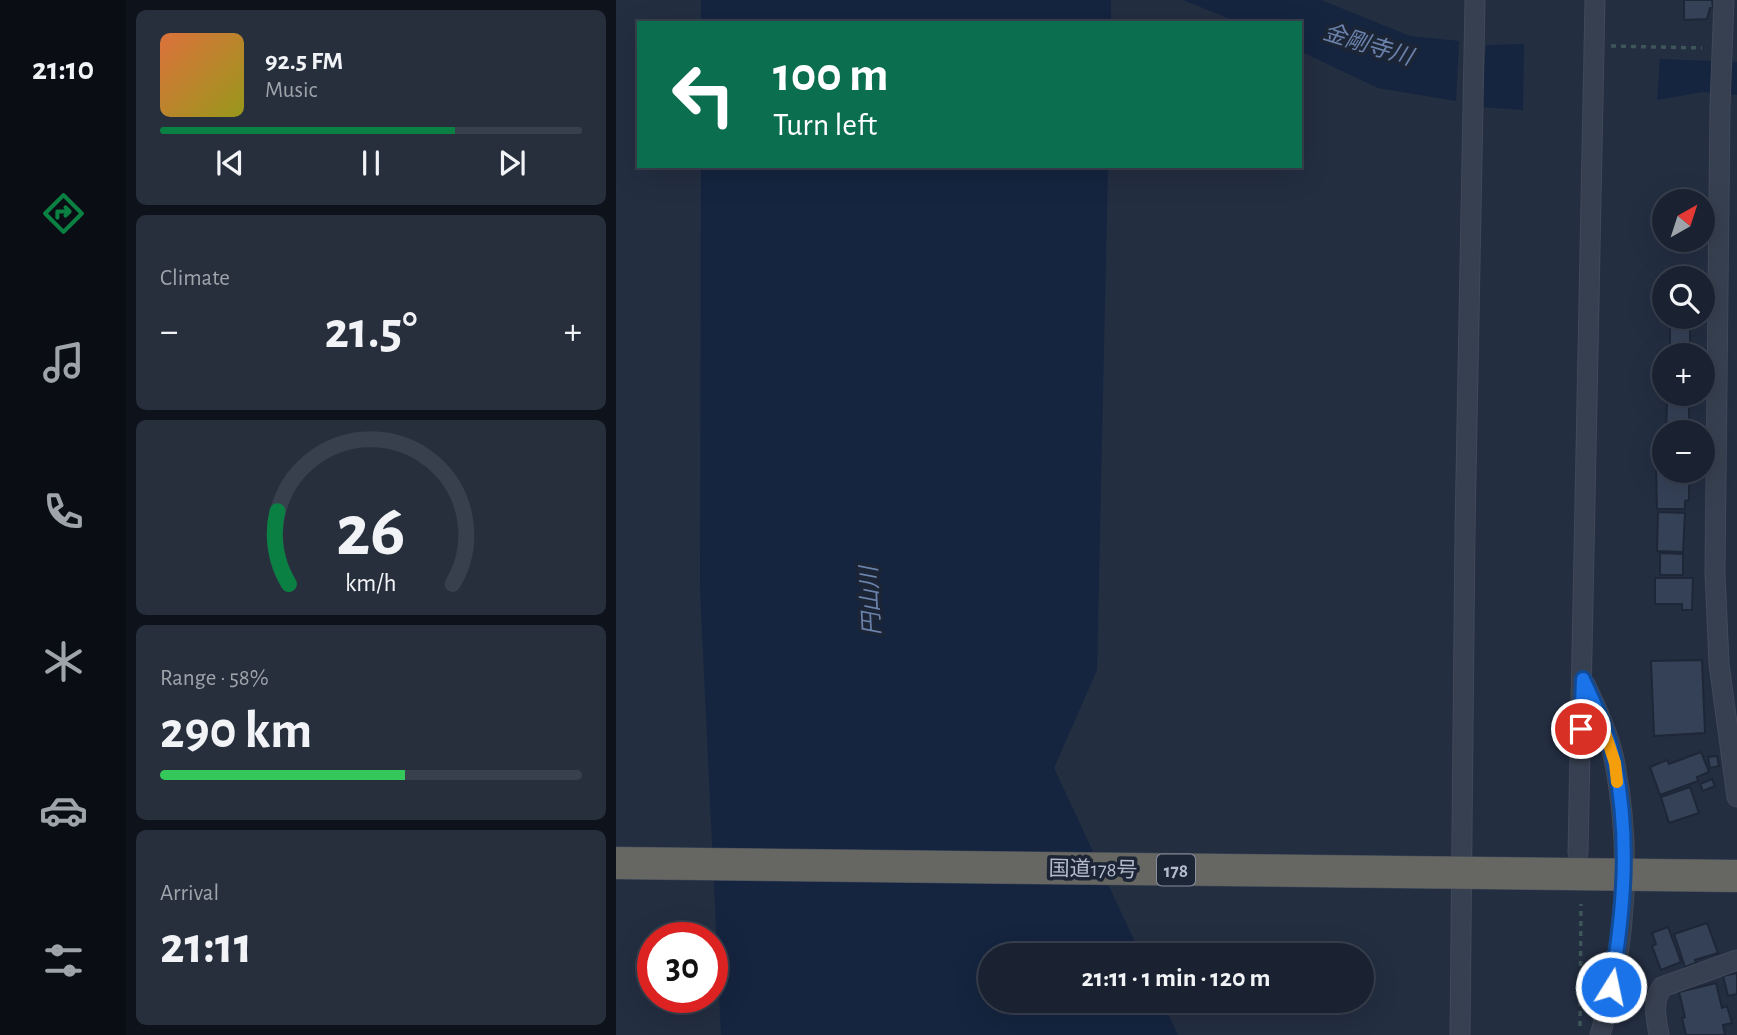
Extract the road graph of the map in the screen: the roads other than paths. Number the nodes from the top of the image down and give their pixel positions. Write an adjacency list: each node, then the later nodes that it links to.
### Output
1 (1475, 0): 11 (street)
2 (1595, 0): 5 (street)
3 (1724, 0): 4 (street)
4 (1726, 105): 6 (street)
5 (1583, 679): 7 (street); 12 (street)
6 (1737, 797)
7 (1578, 853)
8 (616, 863): 9 (highway, 国道178号 / 178, bridge)
9 (1737, 876)
10 (1737, 960): 13 (street)
11 (1460, 1035)
12 (1600, 1035)
13 (1659, 1035)

